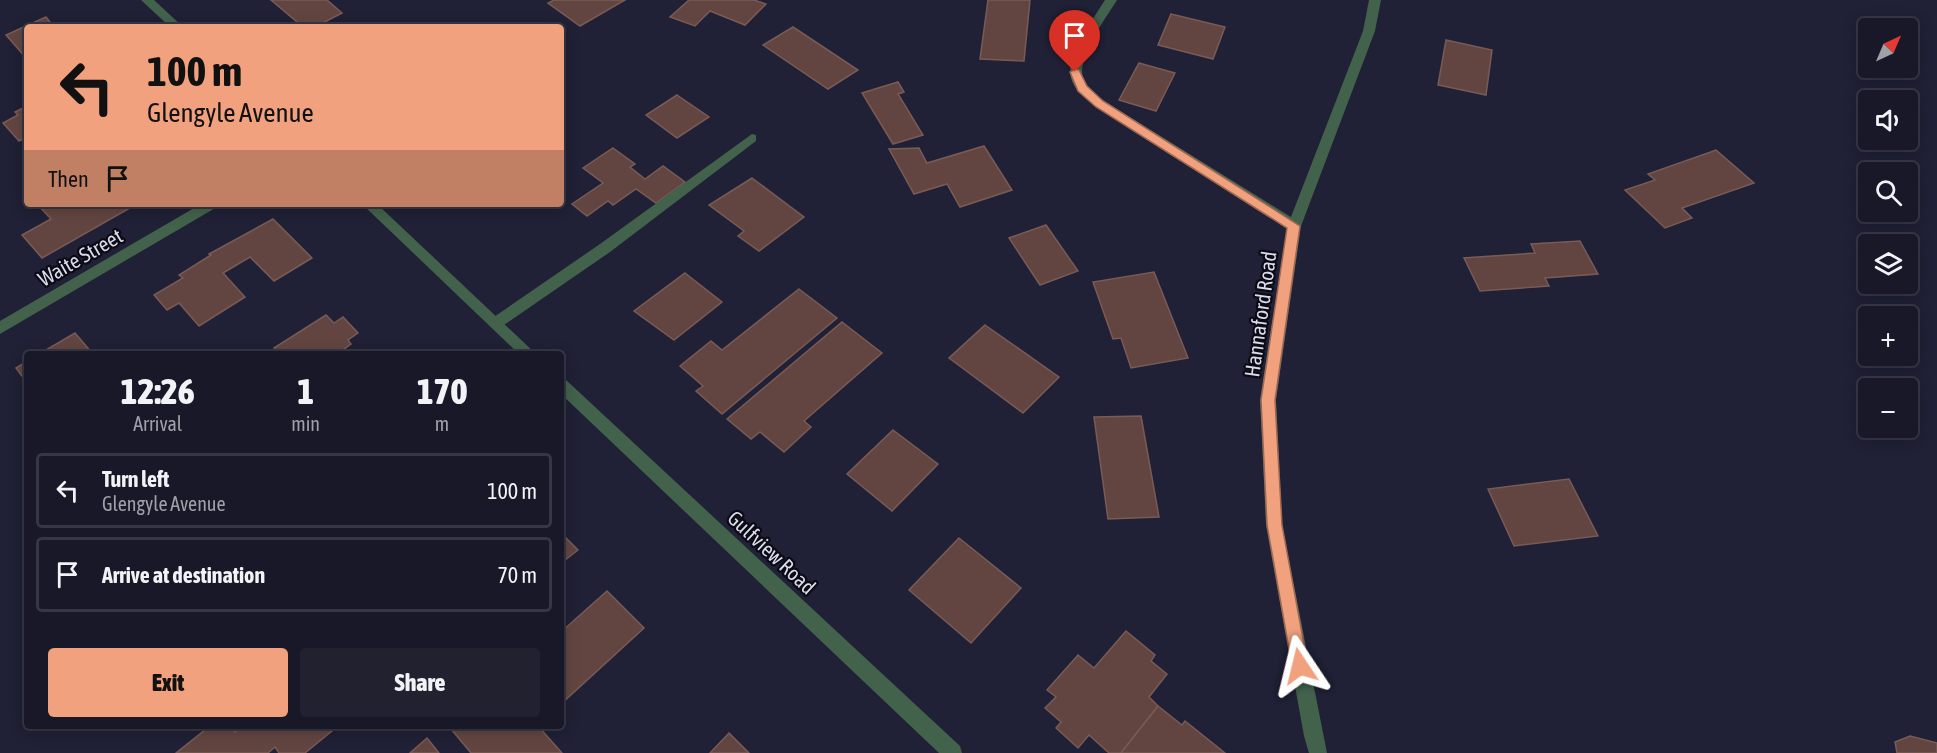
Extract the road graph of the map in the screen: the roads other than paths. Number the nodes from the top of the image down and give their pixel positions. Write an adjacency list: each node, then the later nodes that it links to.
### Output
1 (147, 0): 4 (street)
2 (1111, 0): 8 (street)
3 (1375, 0): 8 (street, Hannaford Road)
4 (174, 24)
5 (752, 138): 9 (street)
6 (207, 207): 10 (street, Waite Street)
7 (372, 207): 9 (street)
8 (1294, 226): 14 (street, Hannaford Road)
9 (496, 323): 11 (street)
10 (0, 328)
11 (526, 351)
12 (564, 387): 13 (street, Gulfview Road)
13 (953, 753)
14 (1318, 753)

